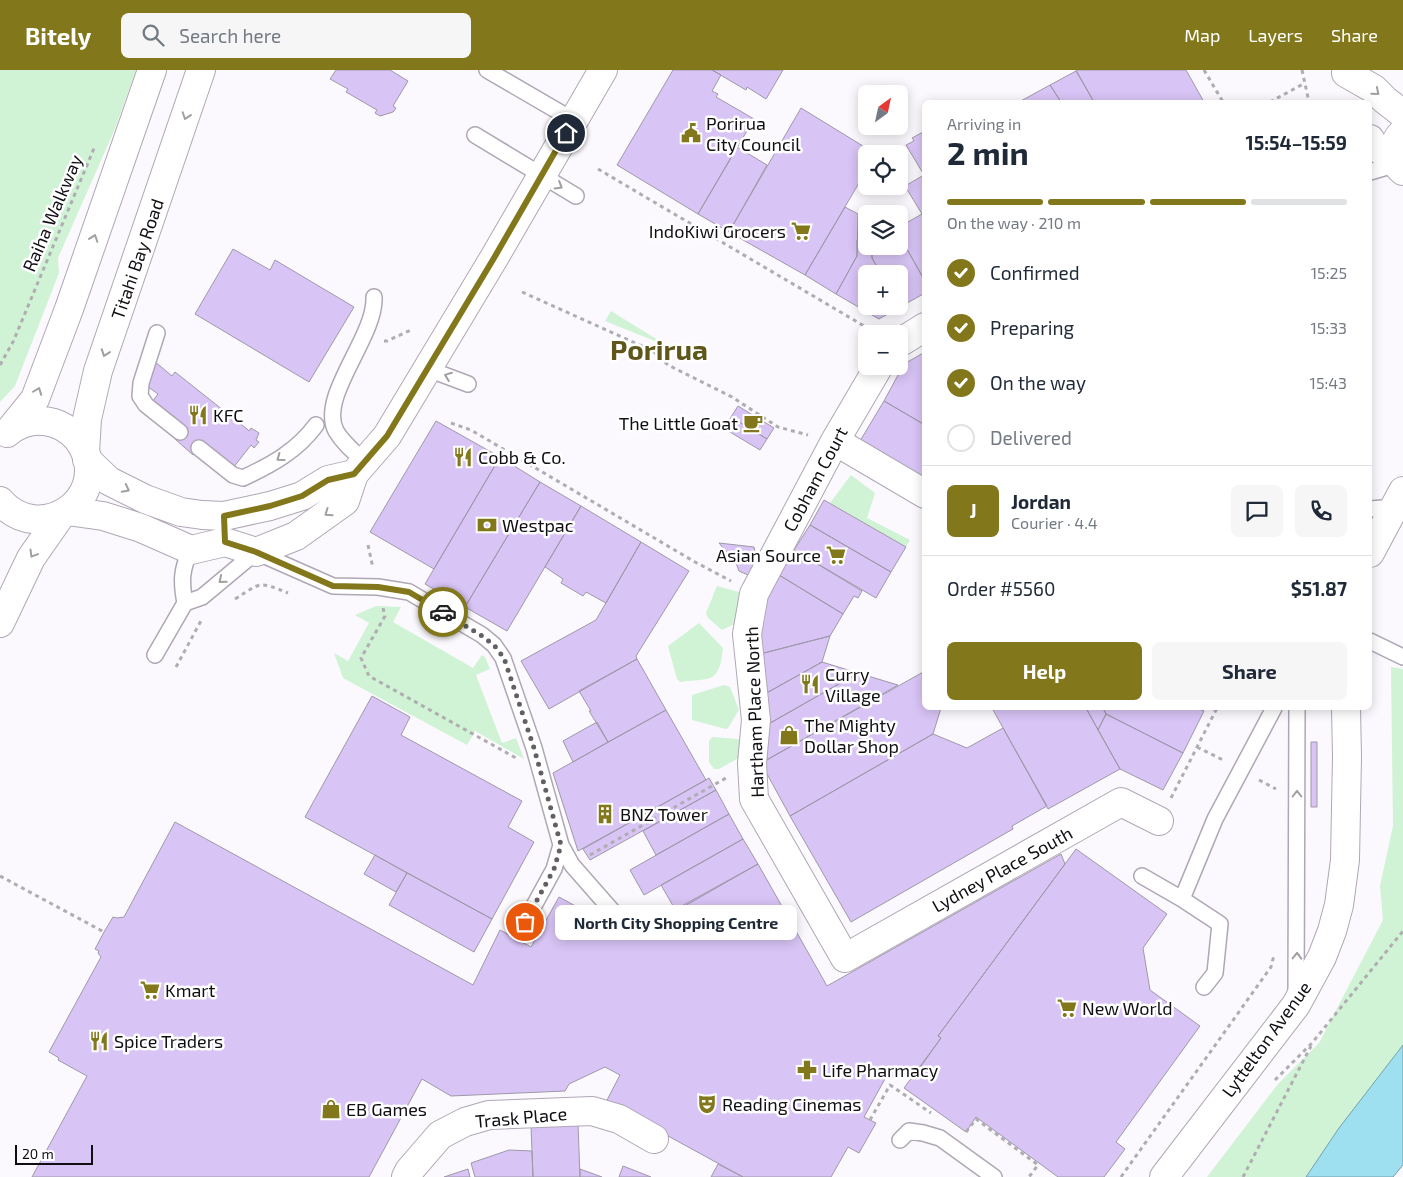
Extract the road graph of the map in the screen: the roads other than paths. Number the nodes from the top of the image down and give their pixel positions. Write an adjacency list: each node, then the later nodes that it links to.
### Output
1 (152, 70): 25 (street, one-way to 1)
2 (201, 70): 28 (street, Titahi Bay Road, one-way to 28)
3 (487, 70): 8 (lane)
4 (603, 70): 8 (street)
5 (1345, 72): 6 (street); 7 (street, one-way to 7)
6 (1352, 100)
7 (1403, 114)
8 (573, 120): 14 (street)
9 (1403, 132): 12 (street)
10 (475, 135): 14 (lane)
11 (1372, 143): 12 (street)
12 (1399, 166): 13 (lane)
13 (1372, 172)
14 (541, 175): 15 (lane, one-way to 15); 20 (street)
15 (576, 196)
16 (374, 297): 29 (lane)
17 (922, 329): 19 (street)
18 (156, 333): 24 (lane)
19 (908, 337)
20 (428, 368): 22 (lane, one-way to 20); 29 (street)
21 (874, 375): 26 (street, Cobham Court)
22 (468, 384)
23 (316, 426): 27 (lane, one-way to 27)
24 (180, 432)
25 (4, 434): 28 (street)
26 (835, 441): 30 (street); 38 (street, Cobham Court)
27 (199, 448)
28 (86, 456): 33 (street, Titahi Bay Road); 34 (street, one-way to 34)
29 (359, 468): 34 (street); 37 (street, one-way to 37)
30 (922, 492)
31 (0, 501): 33 (street)
32 (1389, 502): 35 (street)
33 (64, 513): 36 (street); 40 (street, one-way to 40)
34 (225, 529): 36 (street); 37 (street)
35 (1372, 548)
36 (191, 550): 39 (lane)
37 (256, 552): 39 (lane, one-way to 39); 48 (lane)
38 (754, 594): 53 (street, Hartham Place North)
39 (185, 603): 42 (lane)
40 (0, 623)
41 (1372, 642): 43 (lane)
42 (155, 656)
43 (1403, 657)
44 (1273, 710): 50 (lane)
45 (1297, 710): 55 (lane, one-way to 45)
46 (1346, 710): 55 (street, Lyttelton Avenue)
47 (1159, 821): 53 (street, Lydney Place South)
48 (561, 845): 51 (lane); 52 (lane)
49 (1142, 876): 50 (lane)
50 (1182, 899): 54 (lane)
51 (525, 922)
52 (622, 922)
53 (845, 958)
54 (1204, 987)
55 (1296, 1005): 60 (street, Lyttelton Avenue)
56 (654, 1139): 58 (street, Trask Place)
57 (900, 1140): 59 (lane)
58 (406, 1177)
59 (994, 1177)
60 (1164, 1177)

